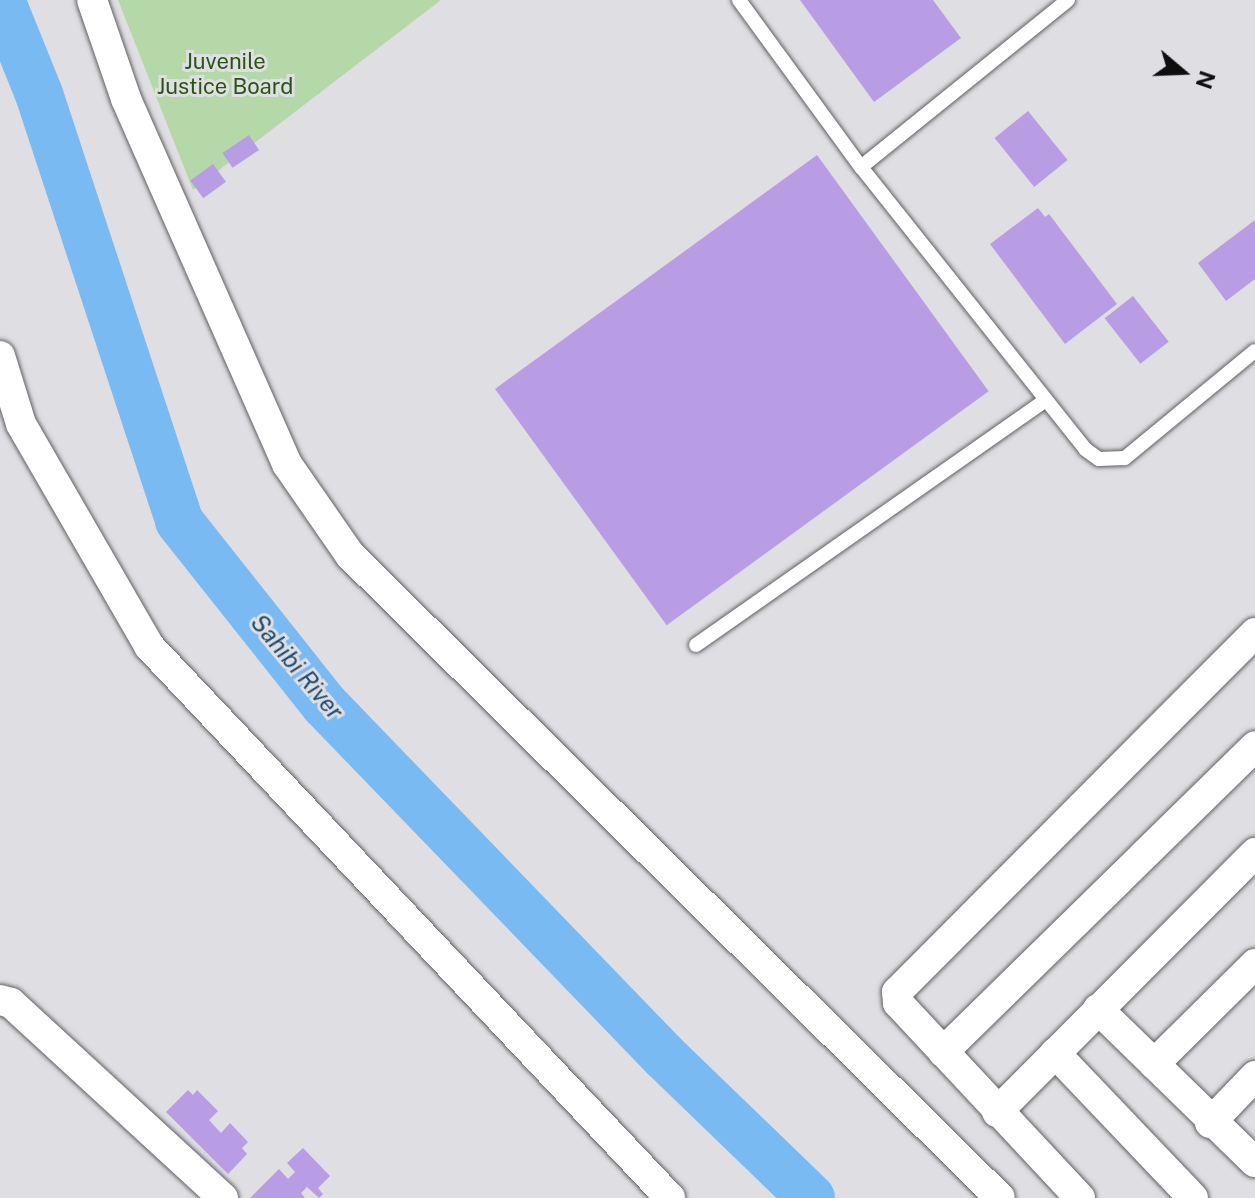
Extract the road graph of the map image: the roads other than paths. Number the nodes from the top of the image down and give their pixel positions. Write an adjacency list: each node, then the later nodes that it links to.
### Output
1 (92, 0): 24 (street)
2 (739, 0): 4 (lane)
3 (1068, 0): 4 (lane)
4 (861, 167): 7 (lane)
5 (1255, 351): 7 (lane)
6 (0, 356): 23 (street)
7 (1046, 400): 9 (lane)
8 (1255, 633): 15 (street)
9 (696, 645)
10 (1255, 746): 15 (street)
11 (1255, 853): 14 (street)
12 (1255, 964): 17 (street)
13 (0, 1000): 22 (street)
14 (1098, 1009): 16 (street); 17 (street)
15 (943, 1052): 19 (street)
16 (1055, 1053): 19 (street); 26 (street)
17 (1154, 1064): 20 (street)
18 (1255, 1076): 20 (street)
19 (997, 1112): 25 (street)
20 (1210, 1123): 21 (street)
21 (1255, 1162)
22 (223, 1198)
23 (670, 1198)
24 (1000, 1198)
25 (1080, 1198)
26 (1193, 1198)

